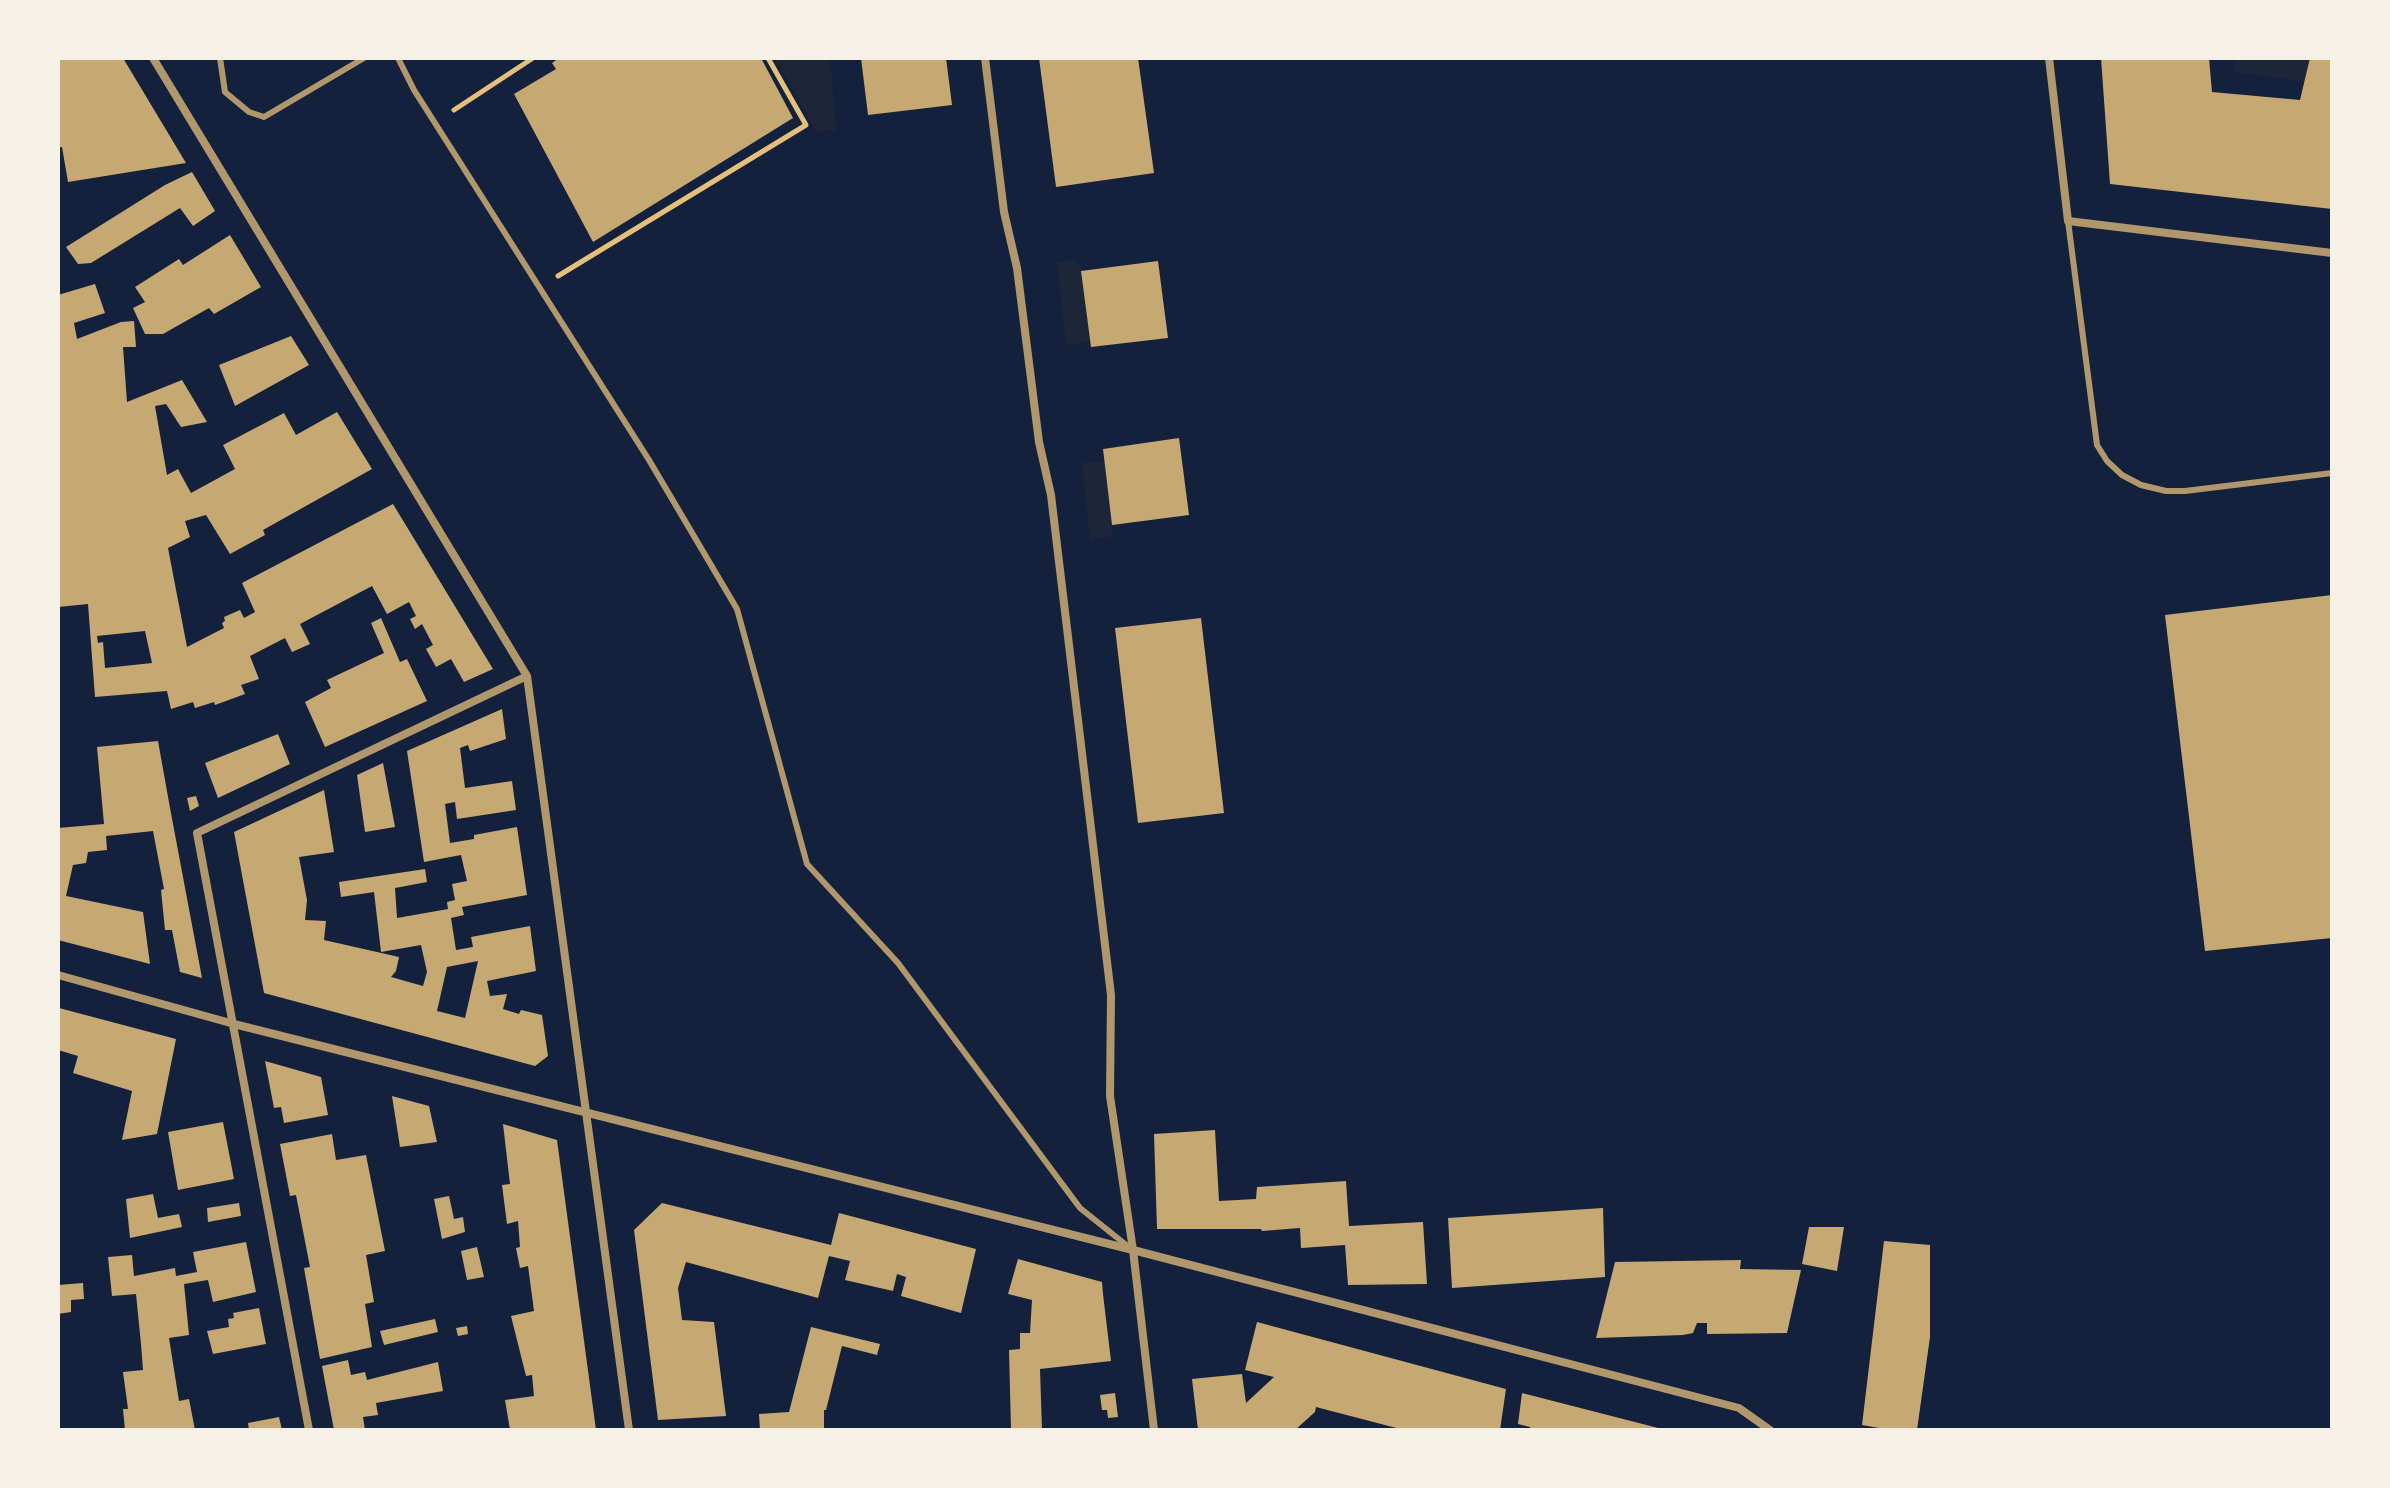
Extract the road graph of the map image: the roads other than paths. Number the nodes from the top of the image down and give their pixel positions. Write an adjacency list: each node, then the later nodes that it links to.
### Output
1 (153, 58): 10 (street)
2 (220, 58): 3 (lane)
3 (364, 58)
4 (398, 58): 14 (lane)
5 (985, 58): 14 (street)
6 (2049, 58): 7 (street)
7 (2068, 221): 8 (street); 9 (lane)
8 (2332, 253)
9 (2332, 473)
10 (527, 676): 12 (street); 13 (street)
11 (58, 975): 12 (street)
12 (234, 1024): 13 (street); 15 (street)
13 (587, 1114): 14 (street); 16 (street)
14 (1133, 1250): 17 (street); 18 (street)
15 (309, 1430)
16 (629, 1430)
17 (1154, 1430)
18 (1770, 1430)

